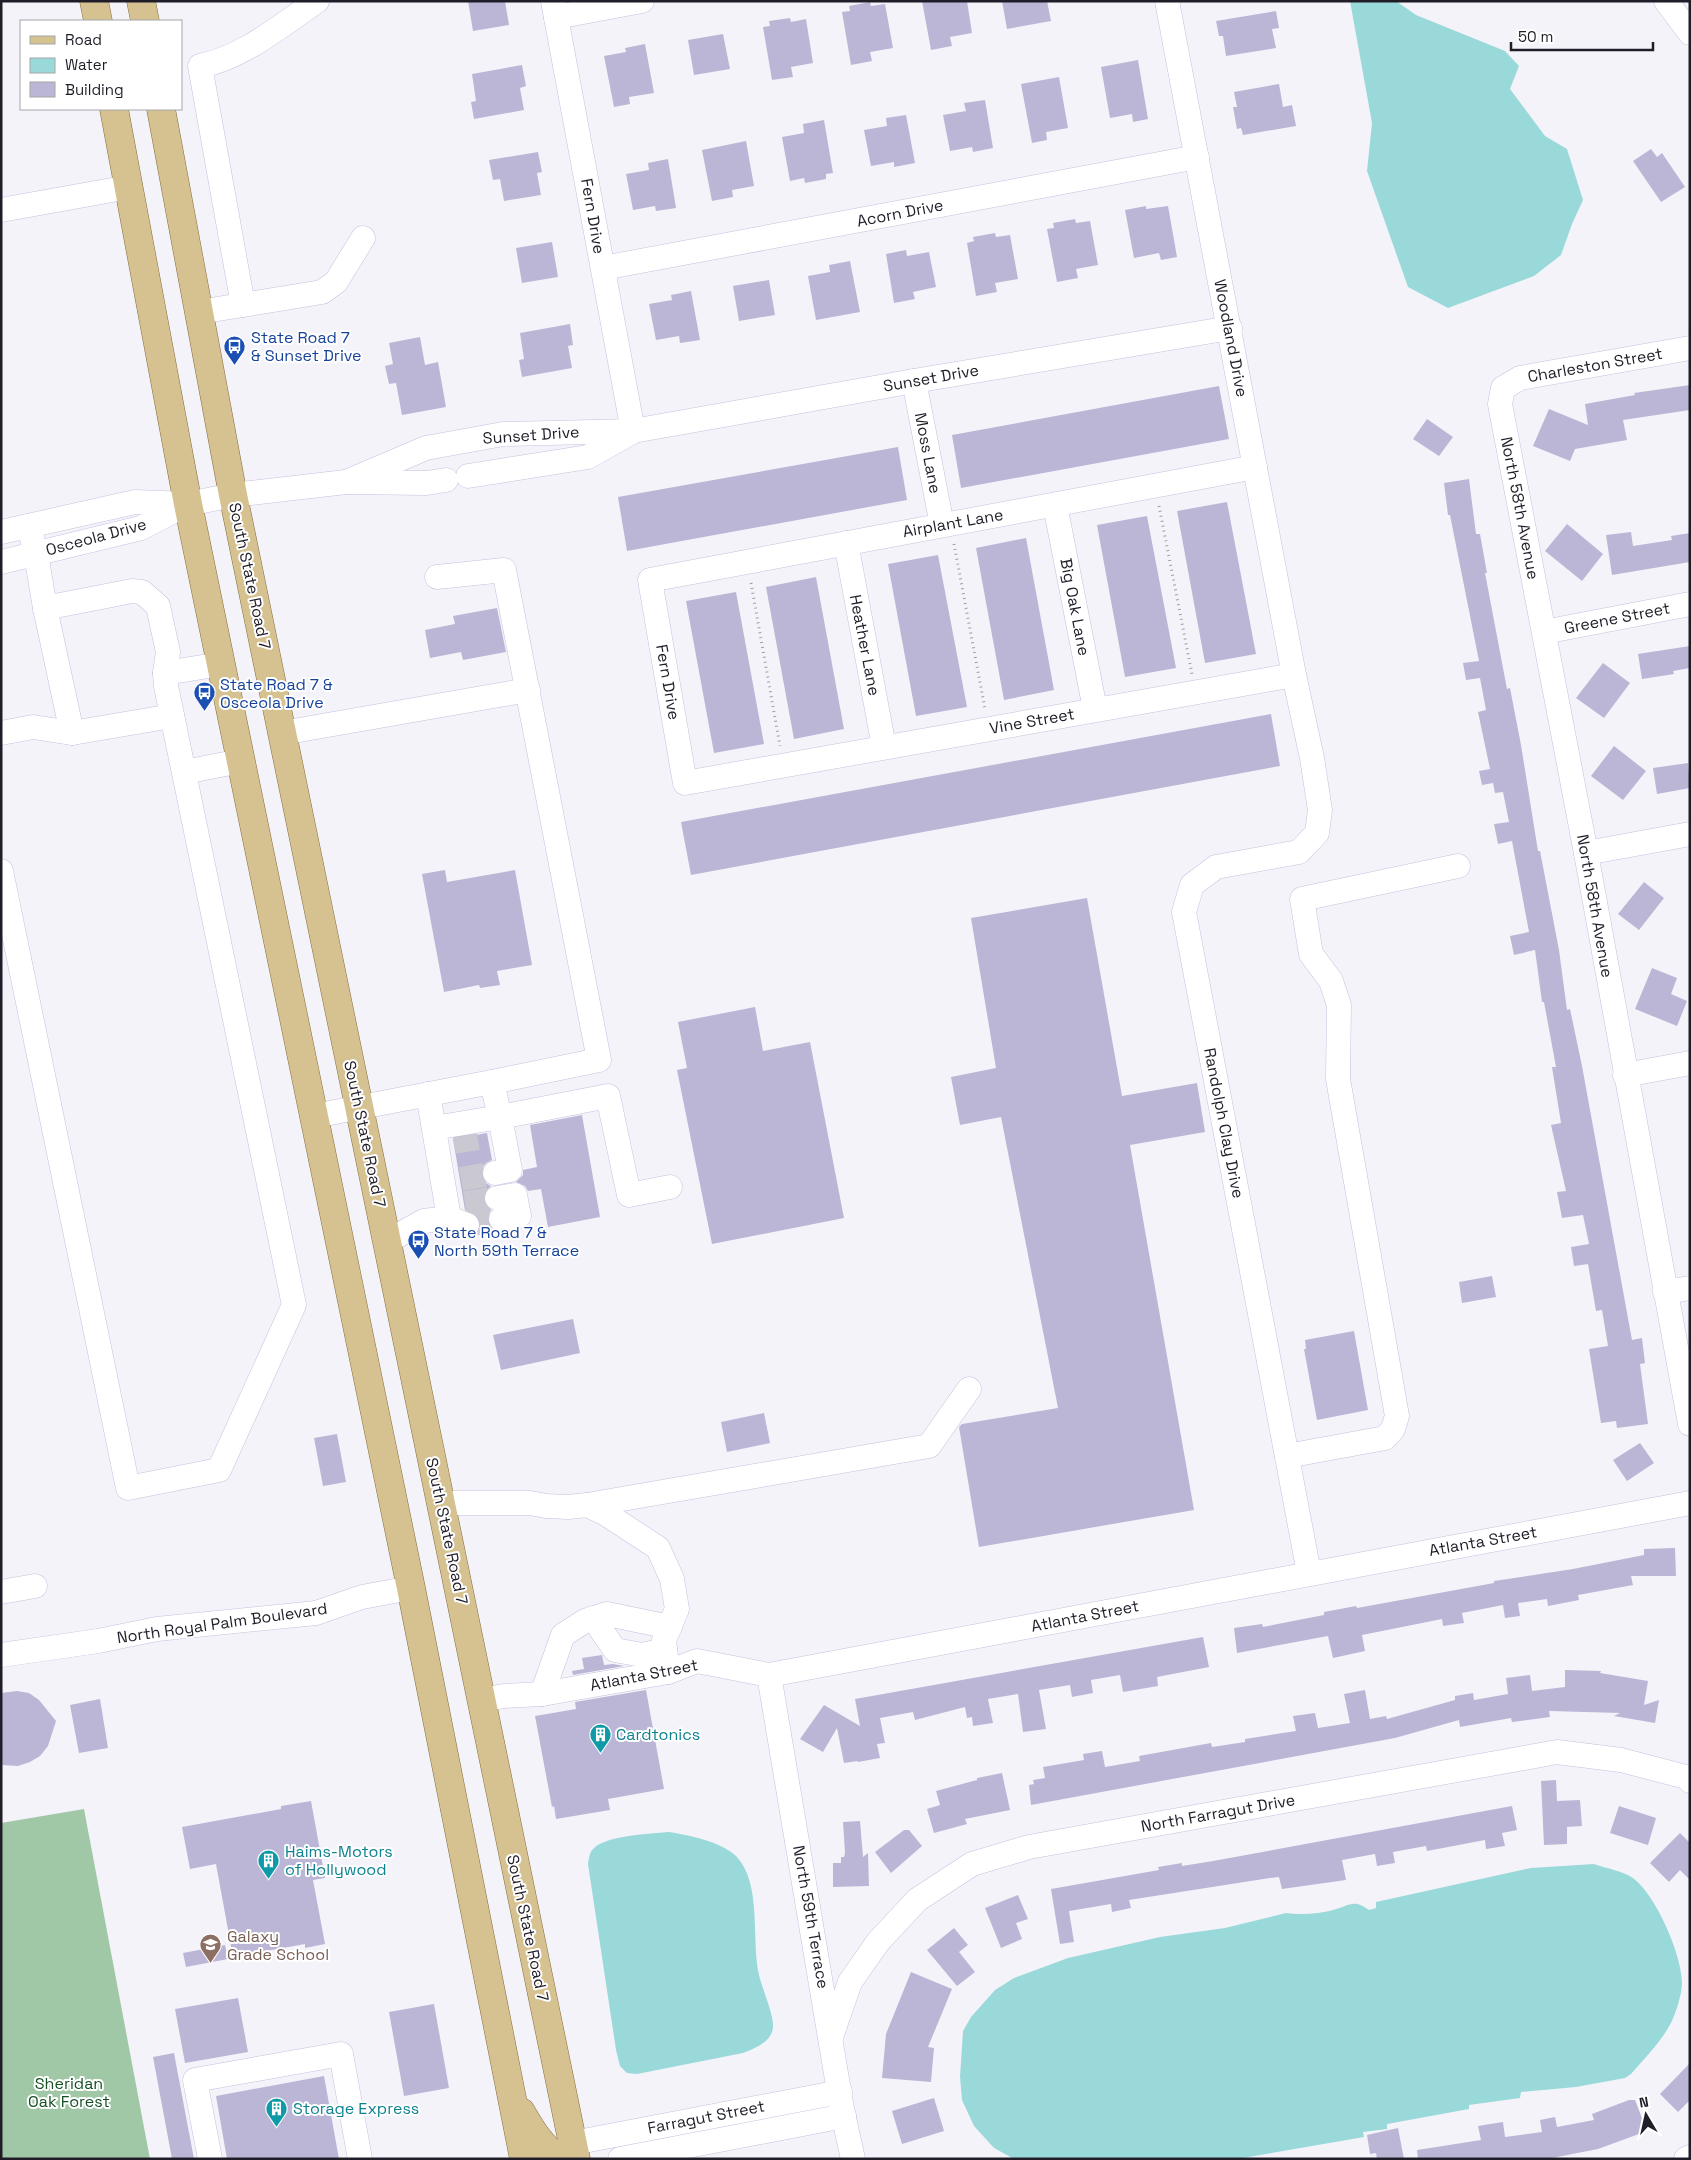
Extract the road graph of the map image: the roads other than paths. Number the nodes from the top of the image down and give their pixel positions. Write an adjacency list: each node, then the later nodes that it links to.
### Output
1 (94, 1): 8 (main road)
2 (141, 1): 9 (main road)
3 (317, 1): 11 (street)
4 (642, 1): 7 (street)
5 (1167, 1): 14 (street, Woodland Drive)
6 (1666, 1): 10 (street)
7 (555, 9): 18 (street, Fern Drive)
8 (98, 20)
9 (144, 20)
10 (1690, 32)
11 (190, 68): 19 (street)
12 (114, 110): 15 (main road)
13 (161, 110): 20 (main road, South State Road 7)
14 (1197, 157): 18 (street, Acorn Drive); 21 (street, Woodland Drive)
15 (129, 187): 16 (street); 31 (main road)
16 (1, 210)
17 (363, 238): 19 (street)
18 (603, 268): 25 (street, Fern Drive)
19 (243, 305): 20 (street)
20 (198, 312): 30 (main road, South State Road 7)
21 (1230, 328): 23 (street, Sunset Drive); 27 (street, Woodland Drive)
22 (1690, 348): 24 (street, Charleston Street)
23 (914, 380): 25 (street, Sunset Drive); 35 (street, Moss Lane)
24 (1503, 388): 43 (street, North 58th Avenue)
25 (633, 431): 26 (street, Sunset Drive); 28 (street, Sunset Drive)
26 (484, 437): 28 (street); 29 (street, Sunset Drive)
27 (1255, 467): 32 (street, Airplant Lane); 46 (street, Woodland Drive)
28 (468, 476): 29 (street, Sunset Drive)
29 (346, 482): 30 (street, Sunset Drive)
30 (233, 495): 31 (street, Osceola Drive); 52 (main road, South State Road 7)
31 (188, 504): 33 (street, Osceola Drive); 37 (street, Osceola Drive); 44 (main road)
32 (1055, 505): 35 (street, Airplant Lane); 48 (street, Big Oak Lane)
33 (29, 526): 34 (street, Osceola Drive); 37 (street)
34 (1, 532)
35 (948, 534): 36 (street, Airplant Lane)
36 (846, 543): 40 (street, Airplant Lane); 53 (street, Heather Lane)
37 (36, 554): 38 (street, Osceola Drive); 42 (street)
38 (1, 562)
39 (437, 578): 47 (street)
40 (650, 580): 56 (street, Fern Drive)
41 (1690, 604): 43 (street, Greene Street)
42 (46, 608): 45 (street); 51 (street)
43 (1544, 632): 58 (street, North 58th Avenue)
44 (222, 664): 45 (street); 54 (main road)
45 (165, 673): 49 (street)
46 (1294, 675): 48 (street, Vine Street); 75 (street, Randolph Clay Drive)
47 (528, 690): 52 (street); 63 (street)
48 (1095, 709): 53 (street, Vine Street)
49 (172, 716): 51 (street); 55 (street)
50 (1, 733): 51 (street)
51 (72, 733)
52 (282, 733): 65 (main road, South State Road 7)
53 (884, 748): 56 (street, Vine Street)
54 (241, 761): 55 (street); 66 (main road)
55 (184, 772): 60 (street)
56 (686, 783)
57 (1690, 834): 58 (street)
58 (1586, 853): 62 (street, North 58th Avenue)
59 (1458, 866): 75 (street)
60 (1, 871)
61 (1690, 1063): 62 (street)
62 (1625, 1074): 72 (street, North 58th Avenue)
63 (492, 1082): 64 (street); 67 (street)
64 (428, 1094): 65 (street); 68 (street)
65 (359, 1108): 66 (street); 70 (main road, South State Road 7)
66 (314, 1116): 81 (main road)
67 (497, 1143): 68 (street); 69 (street)
68 (447, 1156): 70 (street)
69 (670, 1187)
70 (388, 1241): 76 (main road, South State Road 7)
71 (1690, 1288): 72 (street)
72 (1665, 1292): 74 (street, North 58th Avenue)
73 (969, 1389): 78 (street)
74 (1690, 1424)
75 (1287, 1456): 79 (street, Randolph Clay Drive)
76 (441, 1503): 78 (street); 89 (main road, South State Road 7)
77 (1690, 1503): 79 (street, Atlanta Street)
78 (587, 1505): 84 (street)
79 (1308, 1573): 87 (street, Atlanta Street)
80 (35, 1586): 82 (street)
81 (411, 1588): 85 (street, North Royal Palm Boulevard); 93 (main road)
82 (1, 1592)
83 (593, 1618): 84 (street); 86 (street); 88 (street)
84 (670, 1627): 86 (street)
85 (1, 1656)
86 (666, 1661): 87 (street, Atlanta Street); 88 (street, Atlanta Street)
87 (770, 1675): 91 (street, North 59th Terrace)
88 (542, 1694): 89 (street, Atlanta Street)
89 (481, 1700): 95 (main road, South State Road 7)
90 (1689, 1778): 91 (street, North Farragut Drive)
91 (831, 2036): 92 (street, North 59th Terrace)
92 (840, 2092): 94 (street, North 59th Terrace); 95 (street, Farragut Street)
93 (511, 2093): 95 (main road); 97 (main road)
94 (844, 2116): 100 (street, Farragut Street); 101 (street, North 59th Terrace)
95 (569, 2153)
96 (1690, 2157): 102 (street)
97 (518, 2158)
98 (210, 2159): 99 (street)
99 (360, 2159)
100 (620, 2159)
101 (854, 2159)
102 (1686, 2159)

